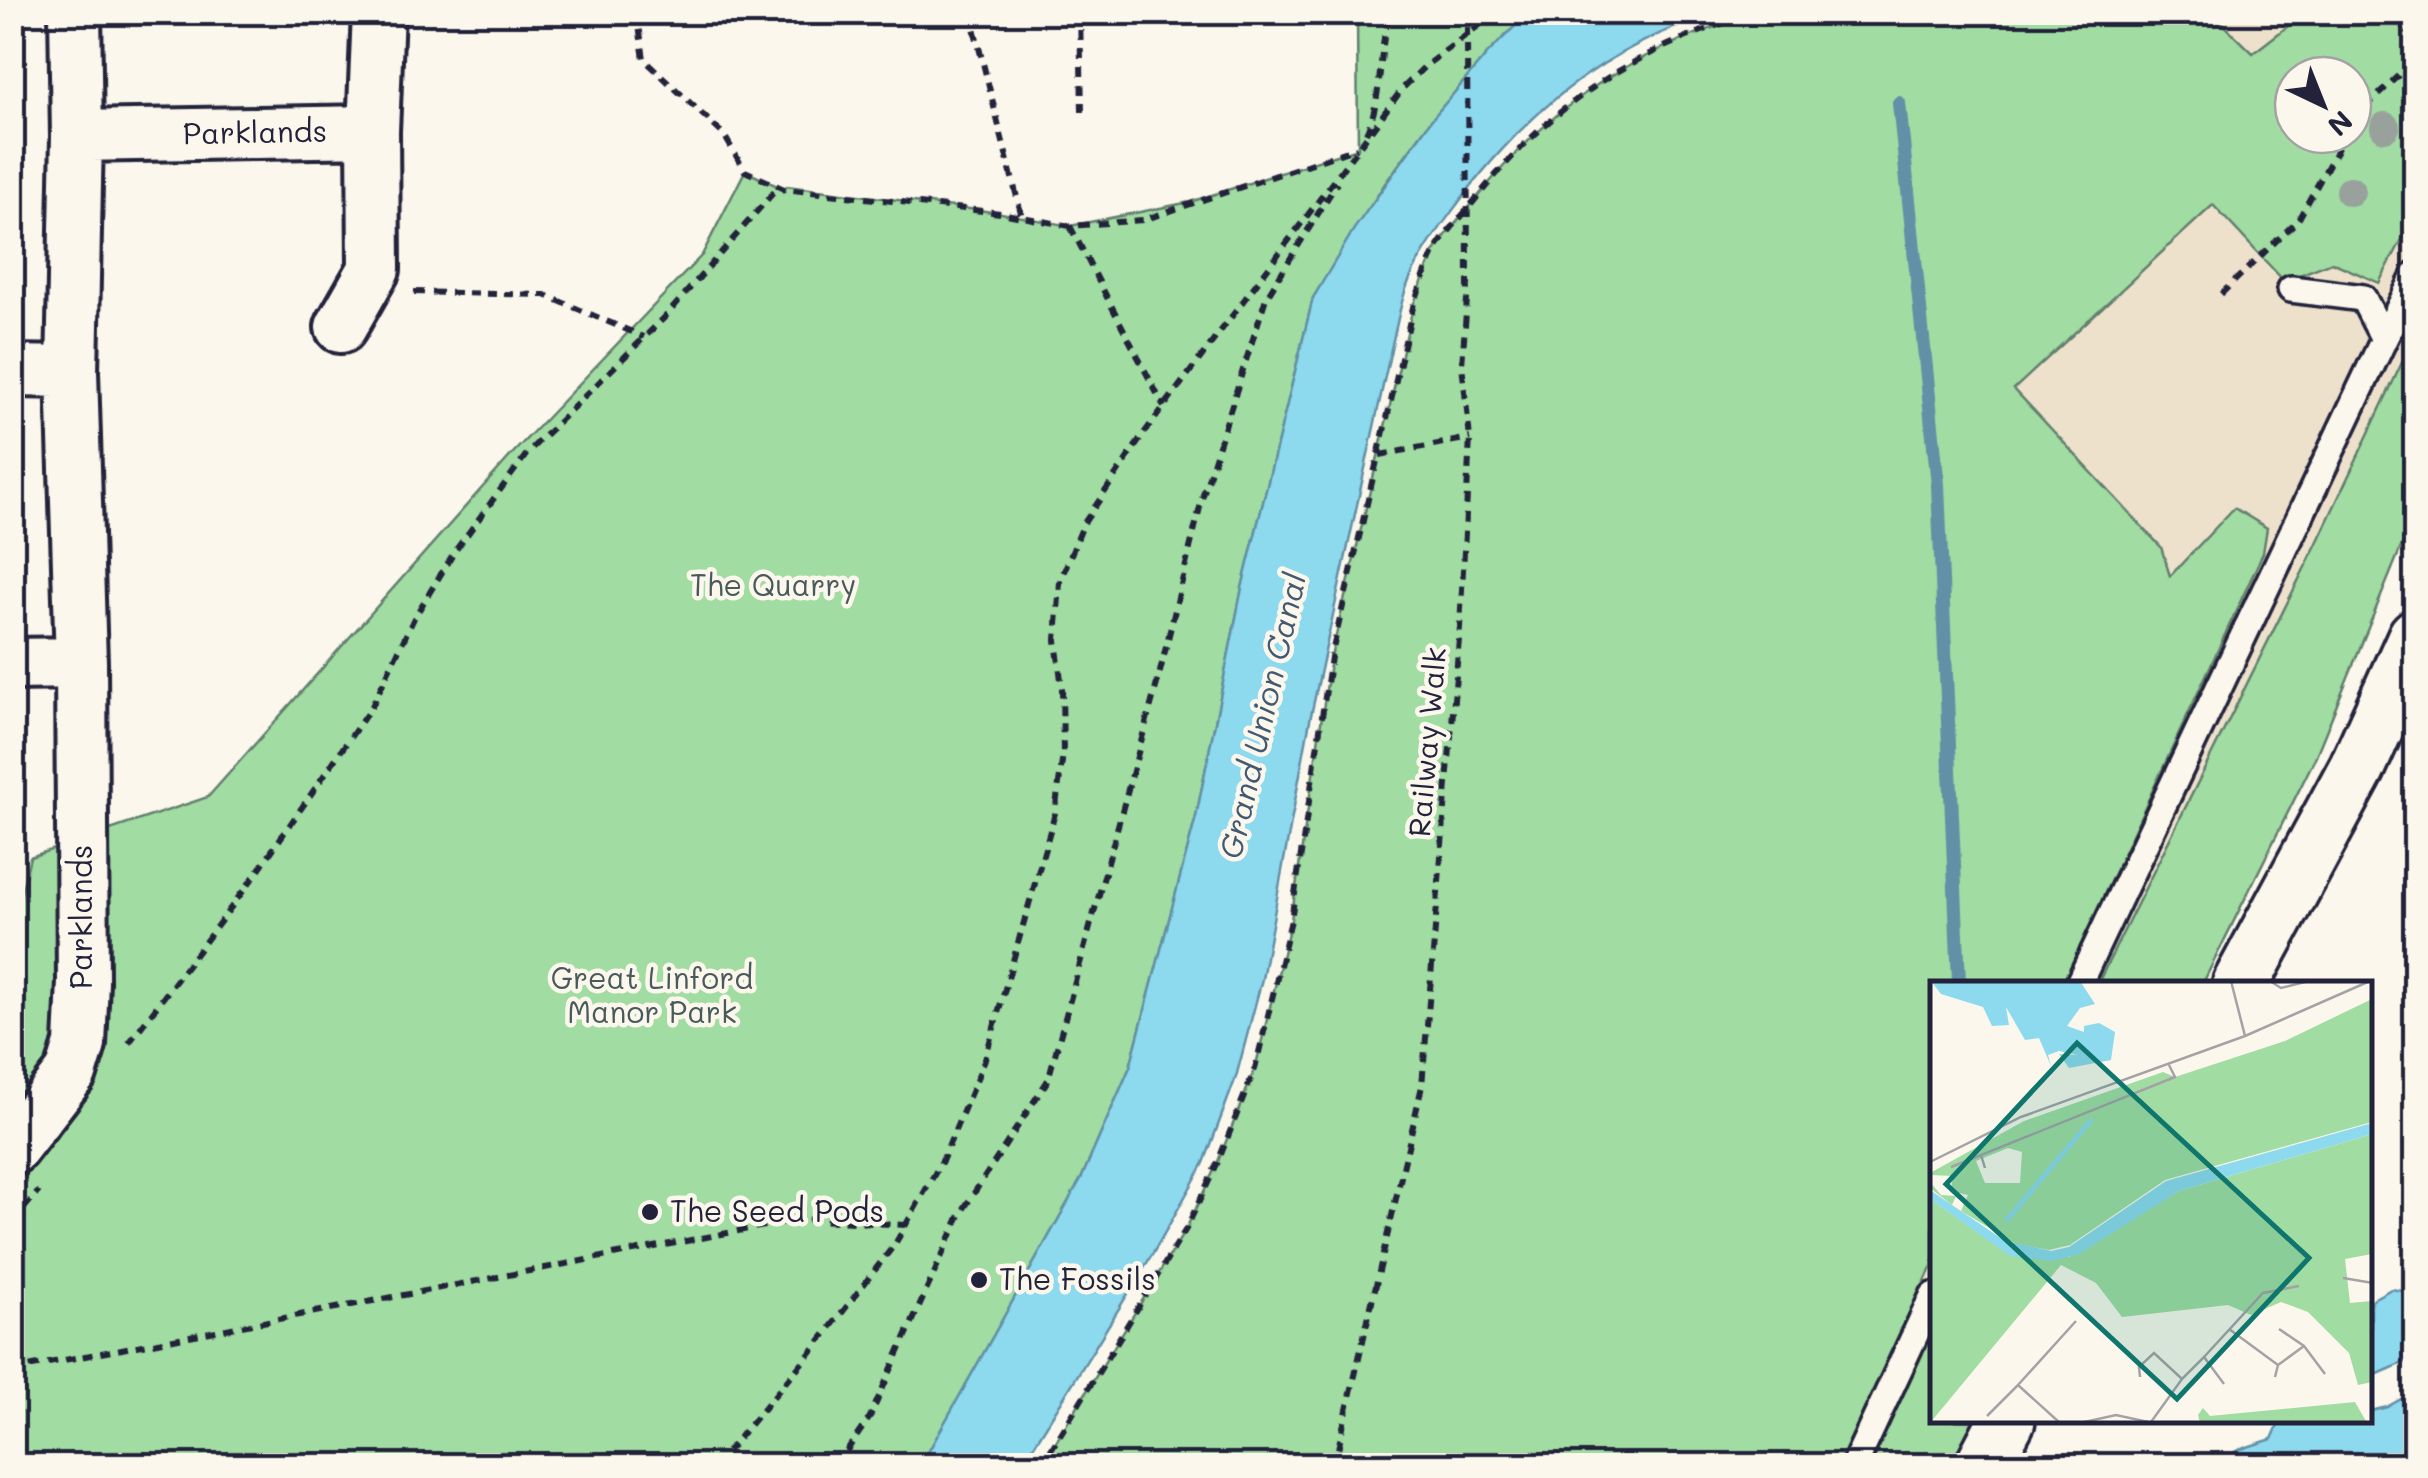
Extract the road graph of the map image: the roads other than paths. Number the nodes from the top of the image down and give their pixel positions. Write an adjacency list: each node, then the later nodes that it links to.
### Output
1 (75, 12): 4 (street, Parklands)
2 (378, 12): 3 (street)
3 (373, 132): 4 (street, Parklands); 7 (street)
4 (77, 136): 10 (street, Parklands)
5 (2416, 274): 8 (lane)
6 (2291, 290): 8 (lane)
7 (351, 308)
8 (2384, 339): 14 (lane)
9 (12, 371): 10 (street)
10 (72, 372): 12 (street, Parklands)
11 (2416, 637): 15 (street)
12 (82, 663): 13 (street); 16 (street, Parklands)
13 (12, 664)
14 (2080, 981)
15 (2242, 981)
16 (12, 1149)
17 (1930, 1302): 19 (lane)
18 (2005, 1423): 20 (street)
19 (1854, 1466)
20 (1983, 1466)

